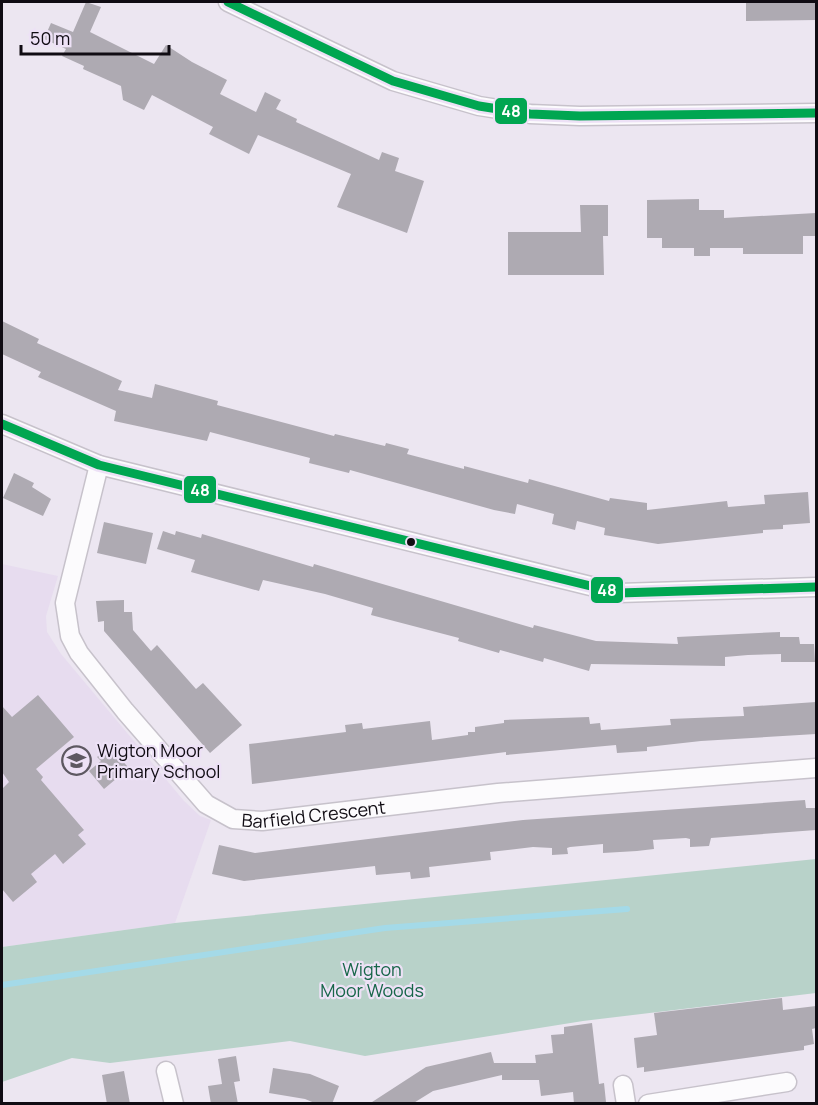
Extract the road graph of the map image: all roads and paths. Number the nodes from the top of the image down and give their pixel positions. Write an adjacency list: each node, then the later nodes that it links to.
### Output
1 (228, 2): 2 (street)
2 (816, 113)
3 (2, 424): 4 (street)
4 (99, 465): 5 (street); 6 (street, Barfield Crescent)
5 (816, 587)
6 (816, 768)
7 (166, 1071): 11 (street)
8 (787, 1082): 10 (street)
9 (623, 1085): 12 (street)
10 (767, 1095): 13 (street)
11 (174, 1104)
12 (626, 1104)
13 (648, 1104)

